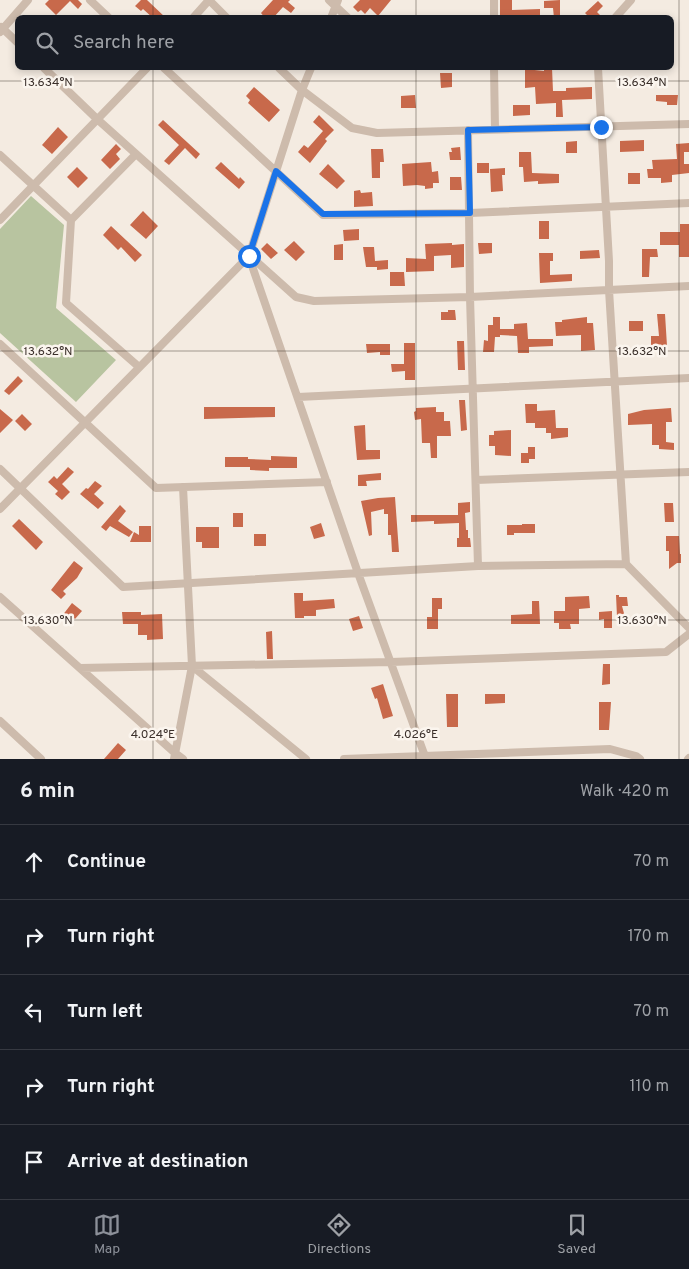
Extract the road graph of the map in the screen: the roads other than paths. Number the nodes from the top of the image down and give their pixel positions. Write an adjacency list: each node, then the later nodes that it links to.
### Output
1 (28, 0): 14 (street)
2 (90, 0): 7 (street)
3 (209, 0): 8 (street); 9 (street)
4 (494, 0): 12 (street)
5 (632, 0): 13 (street)
6 (334, 2): 10 (street); 11 (street)
7 (106, 15)
8 (196, 15)
9 (224, 15)
10 (332, 15)
11 (345, 15)
12 (494, 15)
13 (619, 15)
14 (1, 29): 15 (street)
15 (15, 41)
16 (46, 70): 24 (street)
17 (145, 70): 24 (street)
18 (166, 70): 31 (street)
19 (281, 70): 23 (street)
20 (310, 70): 23 (street)
21 (494, 70): 28 (street)
22 (598, 70): 26 (street)
23 (302, 90): 27 (street); 31 (street)
24 (97, 119): 29 (street); 32 (street)
25 (689, 124): 26 (street)
26 (601, 127): 28 (street); 34 (street)
27 (468, 130): 28 (street); 35 (street)
28 (495, 130)
29 (136, 154): 37 (street); 38 (street)
30 (0, 155): 32 (street)
31 (276, 171): 35 (street); 38 (street)
32 (33, 186): 36 (street); 37 (street)
33 (689, 203): 34 (street)
34 (606, 207): 35 (street); 40 (street)
35 (470, 213): 41 (street)
36 (0, 220)
37 (71, 220): 43 (street)
38 (249, 256): 41 (street); 43 (street); 47 (street)
39 (689, 286): 40 (street)
40 (609, 290): 41 (street); 45 (street)
41 (470, 297): 46 (street)
42 (0, 344): 48 (street)
43 (140, 367): 48 (street)
44 (689, 378): 45 (street)
45 (616, 381): 46 (street); 51 (street)
46 (474, 388): 47 (street); 52 (street)
47 (298, 397): 53 (street)
48 (85, 422): 54 (street); 55 (street)
49 (0, 469): 55 (street)
50 (689, 472): 51 (street)
51 (621, 474): 52 (street); 57 (street)
52 (476, 480): 58 (street)
53 (327, 482): 54 (street); 59 (street)
54 (183, 487): 60 (street)
55 (21, 488): 56 (street); 60 (street)
56 (0, 510)
57 (626, 564): 58 (street); 62 (street)
58 (478, 566): 59 (street)
59 (358, 573): 60 (street); 64 (street)
60 (188, 583): 65 (street)
61 (0, 597): 66 (street)
62 (689, 628)
63 (689, 634): 64 (street)
64 (391, 662): 65 (street); 69 (street)
65 (192, 666): 66 (street); 68 (street); 72 (street)
66 (80, 668): 68 (street)
67 (0, 721): 70 (street)
68 (174, 756): 71 (street)
69 (425, 758): 73 (street); 74 (street)
70 (41, 759)
71 (184, 759)
72 (306, 759)
73 (344, 759)
74 (640, 759)

